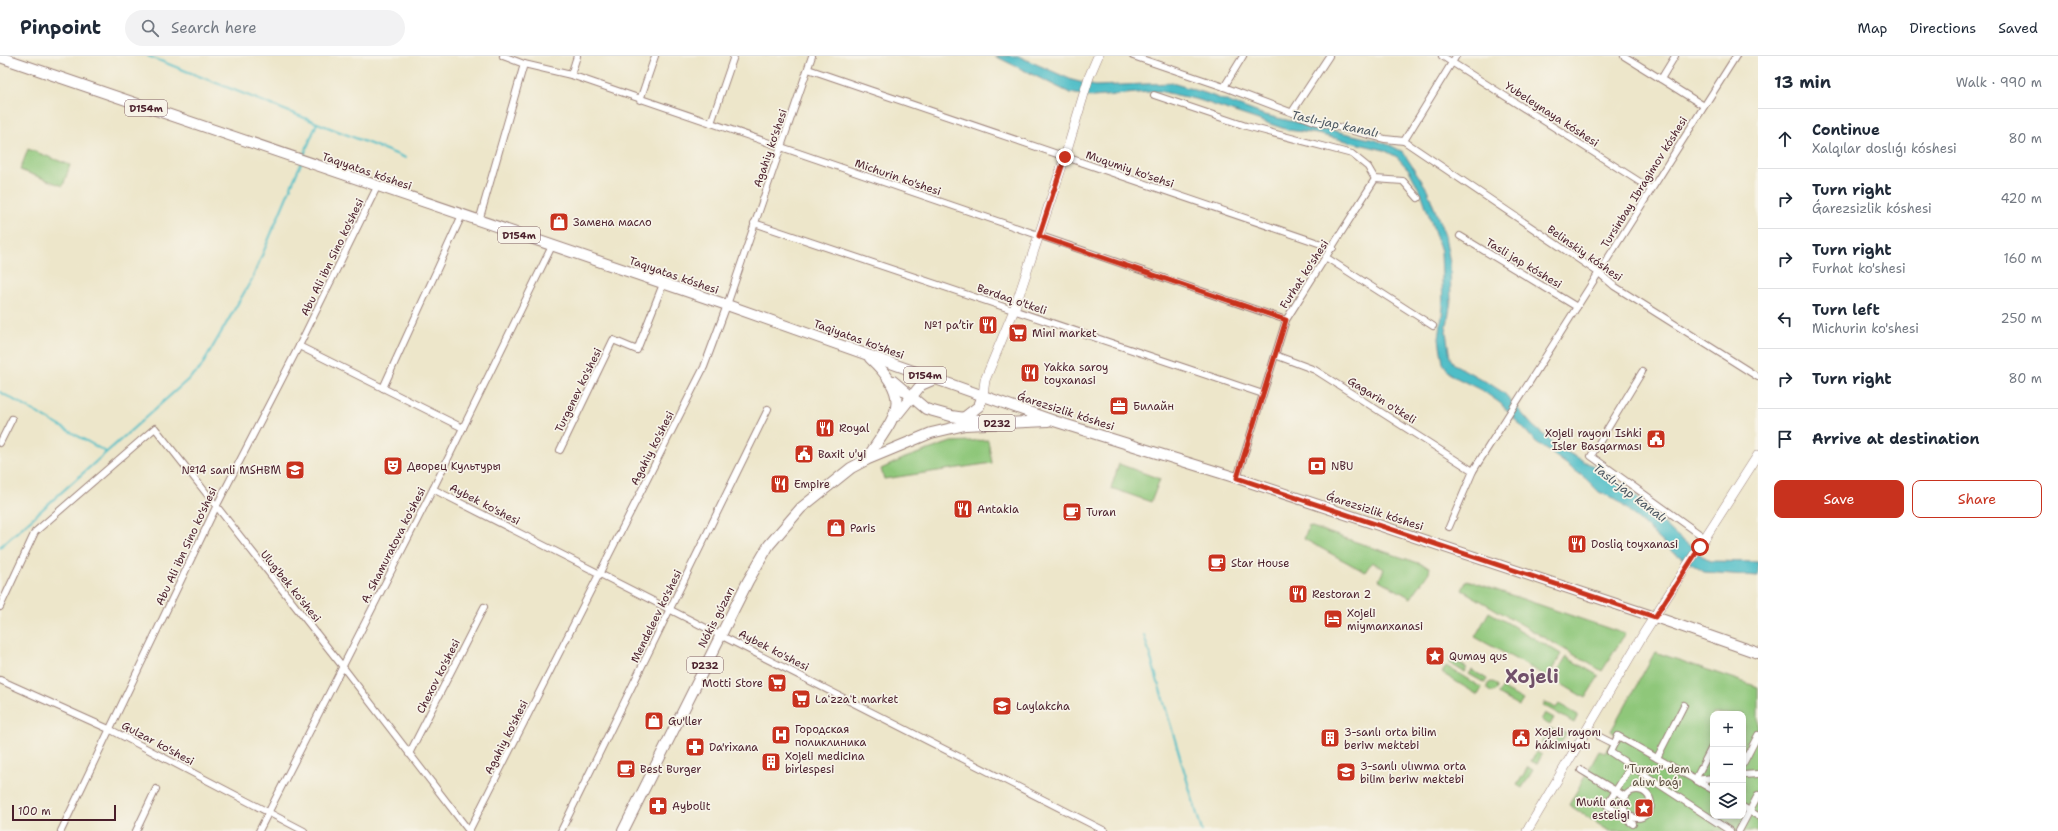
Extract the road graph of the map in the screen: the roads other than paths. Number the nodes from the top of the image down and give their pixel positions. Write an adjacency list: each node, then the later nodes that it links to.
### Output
1 (503, 56): 17 (street, Michurin ko'shesi)
2 (577, 56): 19 (street)
3 (655, 56): 23 (street)
4 (734, 56): 26 (street)
5 (812, 56): 18 (street, Agahiy ko'shesi)
6 (1098, 56): 29 (street)
7 (1134, 56): 21 (street)
8 (1243, 56): 21 (street)
9 (1329, 56): 25 (street)
10 (1442, 56): 16 (street, Yubeleynaya kóshesi)
11 (1456, 56): 16 (street)
12 (1624, 56): 20 (street)
13 (1675, 56): 20 (street)
14 (1736, 56): 24 (street, Tursinbay Ibragimov kóshesi)
15 (0, 57): 31 (main road, Taqıyatas kóshesi / D154m)
16 (1452, 62): 27 (street); 32 (street, Yubeleynaya kóshesi)
17 (524, 64): 19 (street, Michurin ko'shesi); 35 (street)
18 (808, 69): 28 (street, Agahiy ko'shesi); 29 (street, Muqumiy ko'sehsi)
19 (571, 75): 23 (street, Michurin ko'shesi)
20 (1661, 79): 24 (street)
21 (1224, 86): 25 (street)
22 (1154, 95): 30 (street)
23 (640, 100): 26 (street, Michurin ko'shesi)
24 (1704, 106): 32 (street, Tursinbay Ibragimov kóshesi)
25 (1292, 112): 27 (street)
26 (710, 123): 28 (street, Michurin ko'shesi)
27 (1404, 141): 42 (street, Belinskiy kóshesi)
28 (780, 148): 36 (street, Agahiy ko'shesi); 37 (street, Michurin ko'shesi)
29 (1065, 157): 37 (street); 40 (street, Muqumiy ko'sehsi)
30 (1375, 179): 33 (street); 40 (street, Furhat ko'shesi)
31 (377, 187): 34 (main road, Taqıyatas kóshesi / D154m); 49 (street, Abu Ali ibn Sino ko'shesi)
32 (1652, 189): 42 (street, Tursinbay Ibragimov kóshesi)
33 (1418, 198)
34 (462, 215): 35 (main road, Taqıyatas kóshesi / D154m); 56 (street)
35 (479, 221): 39 (main road, Taqıyatas kóshesi / D154m)
36 (754, 223): 44 (street, Agahiy ko'shesi); 46 (street, Berdaq o'tkeli)
37 (1039, 236): 46 (street); 47 (street, Michurin ko'shesi)
38 (1460, 236): 45 (street, Tasli jap kóshesi)
39 (552, 246): 43 (main road, Taqıyatas kóshesi / D154m); 66 (street, A. Shamuratova ko'shesi)
40 (1333, 248): 41 (street, Furhat ko'shesi)
41 (1327, 258): 47 (street, Furhat ko'shesi); 48 (street)
42 (1599, 273): 45 (street, Tursinbay Ibragimov kóshesi); 53 (street, Belinskiy kóshesi)
43 (663, 284): 44 (main road, Taqıyatas kóshesi / D154m); 69 (street, Turgenev ko'shesi)
44 (727, 305): 50 (main road, Taqiyatas ko'shesi / D154m); 78 (street, Agahiy ko'shesi)
45 (1577, 307): 72 (street, Tursinbay Ibragimov kóshesi)
46 (1014, 310): 57 (street, Berdaq o'tkeli); 58 (street)
47 (1286, 320): 51 (street, Furhat ko'shesi)
48 (1432, 326)
49 (300, 346): 56 (street); 75 (street, Abu Ali ibn Sino ko'shesi)
50 (867, 355): 54 (main road); 55 (main road, Taqiyatas ko'shesi / D154m)
51 (1275, 355): 57 (street, Furhat ko'shesi); 72 (street, Gagarin o'tkeli)
52 (1642, 372): 77 (street)
53 (1758, 377)
54 (891, 379): 59 (main road); 63 (main road)
55 (935, 379): 58 (main road, Taqiyatas ko'shesi / D154m); 59 (main road)
56 (383, 388): 66 (street)
57 (1263, 394): 73 (street, Furhat ko'shesi)
58 (983, 395): 61 (main road, D232); 64 (main road, Ǵarezsizlik kóshesi / D154m)
59 (911, 397): 61 (main road); 63 (main road)
60 (768, 409): 81 (street, Mendeleev ko'shesi)
61 (964, 418): 65 (main road); 67 (main road, D232)
62 (12, 419): 68 (street)
63 (892, 421): 71 (main road)
64 (1054, 421): 65 (main road, D232); 73 (main road, Ǵarezsizlik kóshesi / D154m)
65 (999, 422): 67 (main road, D232)
66 (463, 428): 74 (street, A. Shamuratova ko'shesi)
67 (940, 431): 71 (main road, D232)
68 (0, 443)
69 (560, 450)
70 (1758, 455): 77 (street)
71 (866, 460): 83 (main road, Nókis gúzarı / D232)
72 (1473, 471): 76 (street, Tursinbay Ibragimov kóshesi)
73 (1237, 478): 82 (main road, Ǵarezsizlik kóshesi / D154m)
74 (433, 489): 78 (street, Aybek ko'shesi); 85 (street, A. Shamuratova ko'shesi)
75 (216, 507): 79 (street, Ulug'bek ko'shesi); 85 (street, Ulug'bek ko'shesi); 88 (street, Abu Ali ibn Sino ko'shesi)
76 (1449, 527)
77 (1705, 538): 82 (street)
78 (600, 575): 81 (street, Aybek ko'shesi); 116 (street, Agahiy ko'shesi)
79 (0, 607)
80 (484, 607): 93 (street, Chexov ko'shesi)
81 (670, 610): 83 (street, Aybek ko'shesi); 117 (street, Mendeleev ko'shesi)
82 (1655, 617): 84 (main road, Ǵarezsizlik kóshesi / D154m); 120 (street)
83 (720, 635): 118 (main road, Nókis gúzarı / D232); 119 (street, Aybek ko'shesi)
84 (1758, 653)
85 (343, 666): 93 (street, Ulug'bek ko'shesi); 108 (street, A. Shamuratova ko'shesi)
86 (0, 680): 88 (street, Gulzar ko'shesi)
87 (1684, 705): 94 (street)
88 (111, 730): 108 (street, Gulzar ko'shesi); 112 (street, Abu Ali ibn Sino ko'shesi)
89 (1758, 735): 95 (street)
90 (1600, 737): 91 (street)
91 (1614, 744): 94 (street); 96 (street)
92 (1712, 747): 101 (street)
93 (410, 754): 116 (street, Ulug'bek ko'shesi)
94 (1656, 758): 101 (street)
95 (1746, 758)
96 (1631, 766): 110 (street); 121 (street)
97 (1581, 770): 105 (street)
98 (1758, 774): 99 (street)
99 (1746, 775)
100 (1710, 778): 101 (street)
101 (1695, 780): 102 (street)
102 (1710, 788)
103 (156, 789): 113 (street)
104 (1758, 795): 107 (street)
105 (1626, 797): 110 (street); 110 (street)
106 (1746, 809): 107 (street)
107 (1750, 811): 109 (street); 122 (street)
108 (268, 812): 114 (street, A. Shamuratova ko'shesi); 115 (street, Gulzar ko'shesi)
109 (1758, 816)
110 (1628, 818): 111 (street)
111 (1633, 824)
112 (61, 831)
113 (136, 831)
114 (259, 831)
115 (304, 831)
116 (469, 831)
117 (561, 831)
118 (622, 831)
119 (1105, 831)
120 (1527, 831)
121 (1730, 831)
122 (1739, 831)

